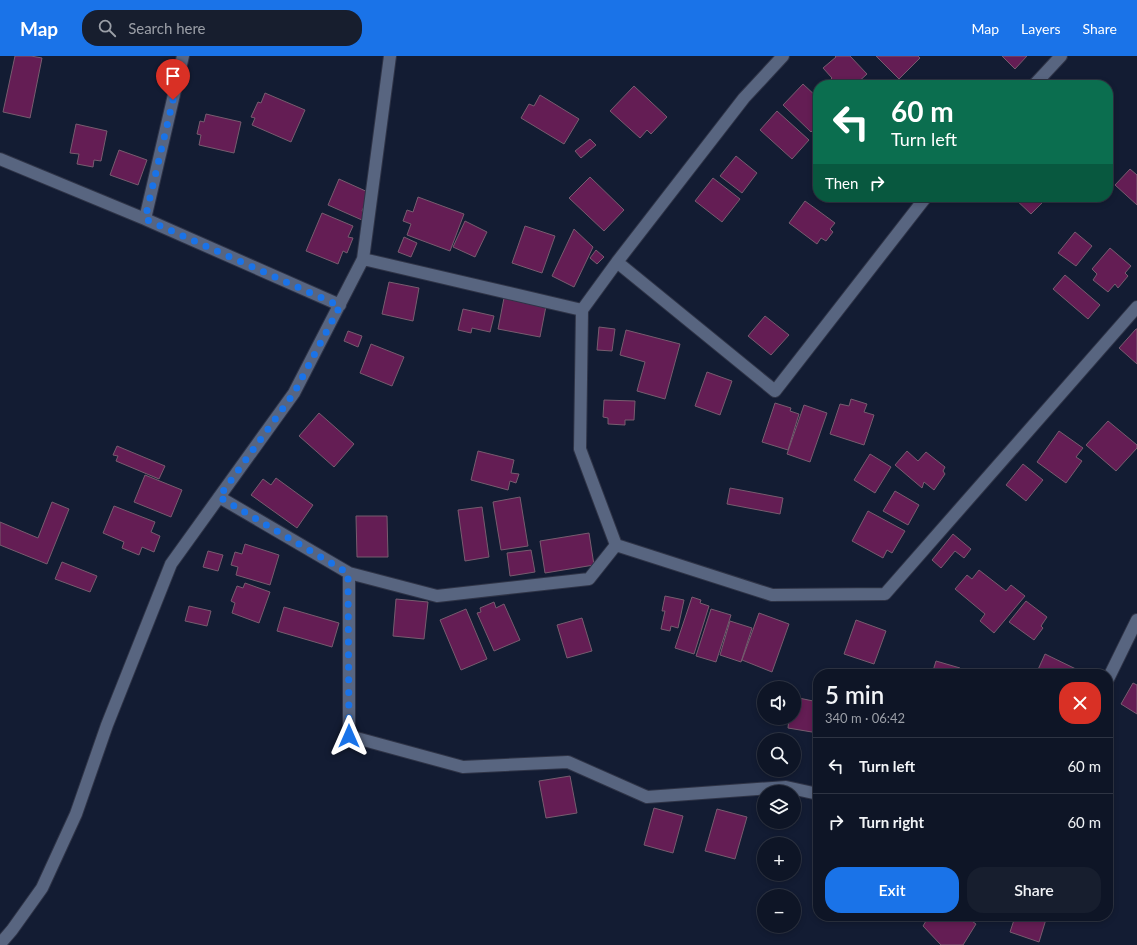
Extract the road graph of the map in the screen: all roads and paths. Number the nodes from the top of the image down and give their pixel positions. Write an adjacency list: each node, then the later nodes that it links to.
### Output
1 (183, 56): 8 (street)
2 (390, 56): 9 (street)
3 (783, 56): 10 (street)
4 (1061, 56): 5 (street)
5 (1039, 80)
6 (0, 159): 8 (street)
7 (922, 202): 10 (street)
8 (145, 219): 11 (street)
9 (363, 259): 11 (street); 13 (street)
10 (617, 262): 13 (street)
11 (340, 306): 14 (street)
12 (1137, 307): 15 (street)
13 (582, 310): 15 (street)
14 (219, 497): 16 (street); 20 (street)
15 (616, 545): 16 (street)
16 (348, 573): 19 (street)
17 (1137, 620): 18 (street)
18 (1113, 669)
19 (813, 793)
20 (0, 944)

